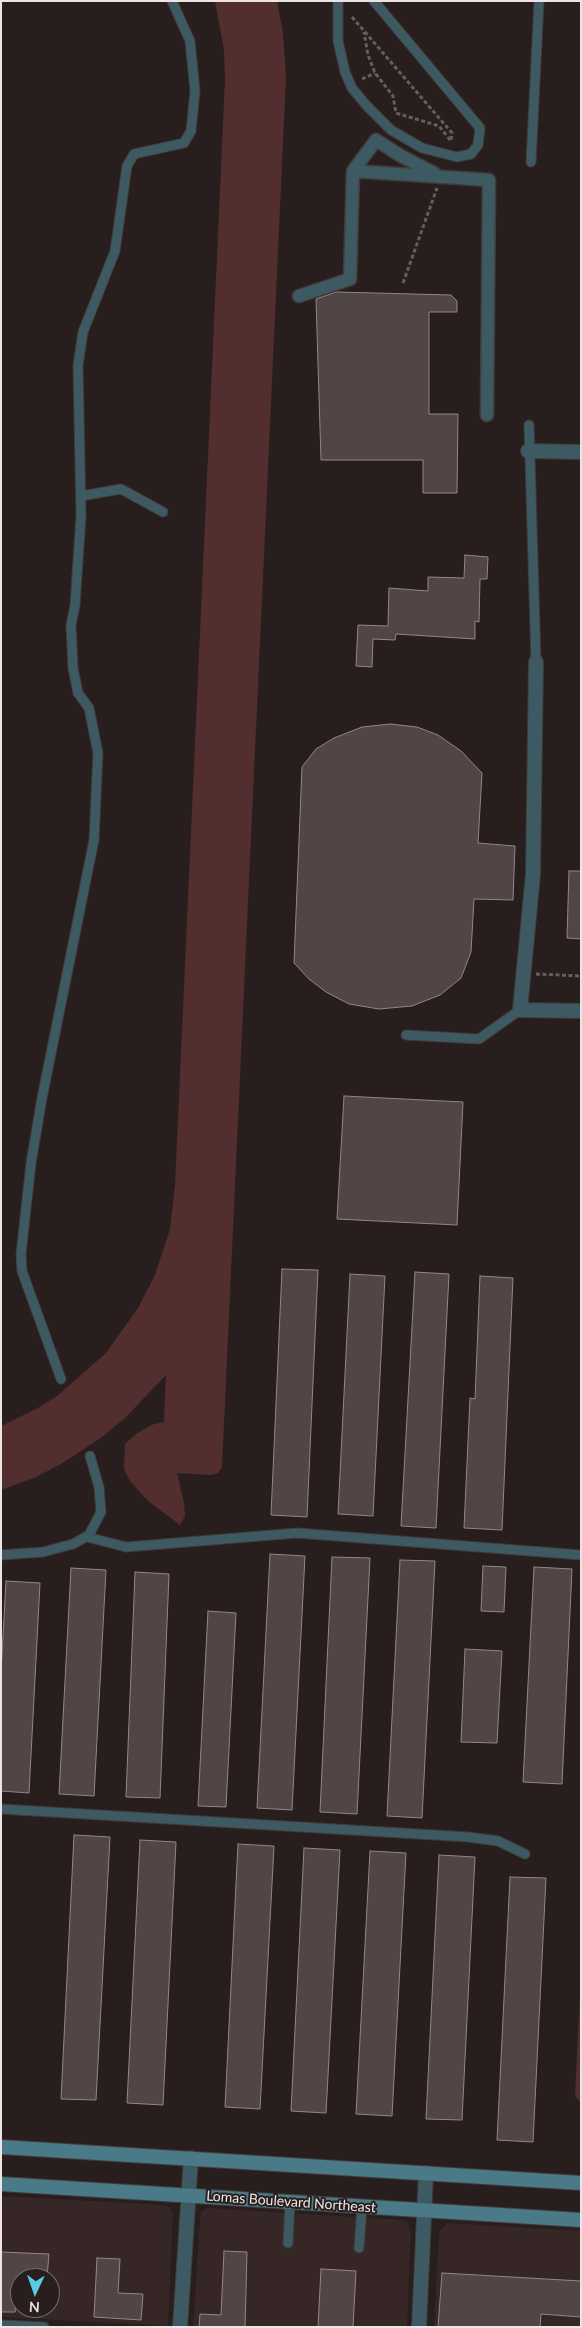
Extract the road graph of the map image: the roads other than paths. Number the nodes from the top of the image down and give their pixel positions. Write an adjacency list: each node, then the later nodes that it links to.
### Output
1 (172, 1): 13 (lane)
2 (338, 1): 3 (lane)
3 (374, 1)
4 (538, 1): 5 (lane)
5 (531, 162)
6 (353, 171): 7 (street); 7 (street); 8 (street)
7 (440, 176): 9 (street)
8 (299, 296)
9 (487, 415)
10 (529, 425): 11 (lane)
11 (528, 451): 12 (street); 15 (lane)
12 (581, 452)
13 (81, 496): 14 (lane); 19 (lane)
14 (163, 512)
15 (536, 662): 16 (street)
16 (520, 1010): 17 (street); 18 (lane)
17 (581, 1010)
18 (406, 1035)
19 (62, 1379)
20 (90, 1456): 21 (lane)
21 (87, 1537): 22 (lane); 23 (lane)
22 (1, 1555)
23 (581, 1555)
24 (1, 1809): 25 (lane)
25 (524, 1854)
26 (1, 2147): 27 (main road)
27 (191, 2158): 28 (main road); 31 (street)
28 (426, 2173): 29 (main road); 34 (street)
29 (581, 2183)
30 (1, 2184): 31 (main road, Lomas Boulevard Northeast)
31 (188, 2196): 32 (main road, Lomas Boulevard Northeast); 40 (street)
32 (290, 2202): 33 (main road, Lomas Boulevard Northeast); 36 (lane)
33 (362, 2206): 34 (main road, Lomas Boulevard Northeast); 37 (lane)
34 (425, 2210): 35 (main road, Lomas Boulevard Northeast); 41 (street)
35 (581, 2220)
36 (288, 2243)
37 (360, 2248)
38 (1, 2324): 39 (lane)
39 (44, 2327)
40 (180, 2327)
41 (418, 2327)

